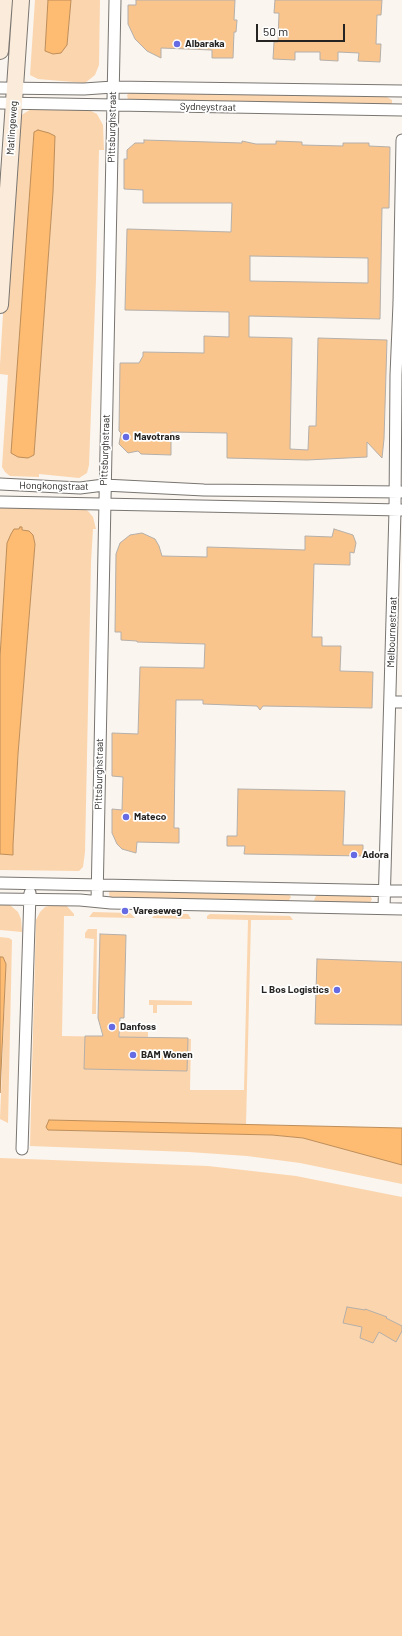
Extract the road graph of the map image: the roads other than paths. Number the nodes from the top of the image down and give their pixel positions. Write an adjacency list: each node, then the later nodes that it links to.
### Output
1 (4, 0): 4 (main road)
2 (21, 0): 7 (main road, Matlingeweg)
3 (115, 0): 5 (street, Pittsburghstraat)
4 (0, 51)
5 (113, 87): 6 (street, Sydneystraat); 7 (street, Sydneystraat); 8 (street, Pittsburghstraat)
6 (402, 92)
7 (7, 96): 8 (street, Sydneystraat); 12 (main road, Matlingeweg)
8 (113, 106): 9 (street, Sydneystraat); 14 (street, Pittsburghstraat)
9 (402, 110)
10 (402, 140): 11 (street, Melbournestraat)
11 (401, 303): 16 (street, Melbournestraat)
12 (0, 305)
13 (0, 484): 14 (street, Hongkongstraat)
14 (104, 485): 15 (street, Hongkongstraat); 18 (street, Pittsburghstraat)
15 (204, 490): 16 (street, Hongkongstraat); 19 (street)
16 (399, 492): 20 (street, Melbournestraat)
17 (0, 502): 18 (street, Hongkongstraat)
18 (104, 504): 19 (street, Hongkongstraat); 25 (street, Pittsburghstraat)
19 (203, 506): 20 (street, Hongkongstraat)
20 (399, 510): 21 (street, Melbournestraat)
21 (390, 702): 22 (street); 26 (street, Melbournestraat)
22 (402, 702)
23 (0, 883): 24 (street)
24 (31, 884): 25 (street); 29 (street)
25 (97, 886): 26 (street); 30 (street, Pittsburghstraat)
26 (385, 890): 27 (street); 31 (street, Melbournestraat)
27 (402, 891)
28 (0, 899): 29 (street)
29 (30, 899): 30 (street); 33 (street)
30 (97, 901): 31 (street)
31 (384, 908): 32 (street)
32 (402, 909)
33 (22, 1149)

